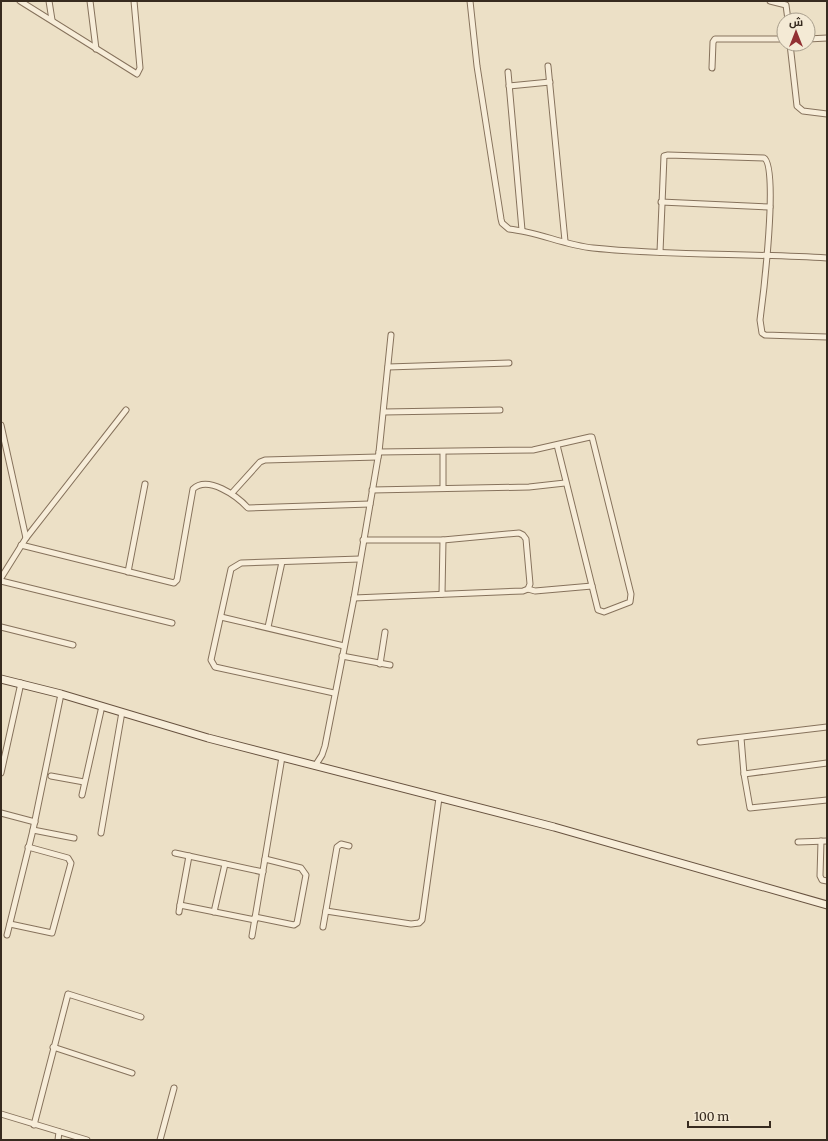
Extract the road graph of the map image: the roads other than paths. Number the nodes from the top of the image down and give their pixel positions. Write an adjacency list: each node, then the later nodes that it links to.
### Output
1 (20, 1): 8 (street)
2 (49, 1): 8 (street)
3 (90, 1): 12 (street)
4 (134, 1): 12 (street)
5 (470, 1): 22 (street)
6 (770, 1): 7 (street)
7 (787, 12)
8 (52, 20): 12 (street)
9 (827, 38): 11 (street)
10 (776, 39): 15 (street)
11 (816, 39)
12 (96, 49)
13 (791, 52): 19 (street)
14 (548, 66): 17 (street)
15 (712, 68)
16 (508, 72): 18 (street)
17 (550, 82): 18 (street); 23 (street)
18 (509, 86): 22 (street)
19 (827, 114)
20 (661, 202): 21 (street); 21 (street); 24 (street)
21 (770, 207): 25 (street)
22 (522, 230): 23 (street)
23 (564, 241): 24 (street)
24 (660, 252): 25 (street)
25 (767, 254): 26 (street); 28 (street)
26 (827, 258)
27 (391, 335): 30 (street)
28 (827, 337)
29 (509, 363): 30 (street)
30 (388, 367): 33 (street)
31 (126, 410): 44 (street)
32 (500, 410): 33 (street)
33 (384, 412): 37 (street)
34 (1, 425): 44 (street)
35 (557, 445): 36 (street); 38 (street); 52 (street)
36 (443, 452): 37 (street); 40 (street)
37 (378, 454): 41 (street); 42 (street)
38 (565, 483): 40 (street); 52 (street)
39 (145, 484): 50 (street)
40 (443, 488): 41 (street)
41 (372, 490): 43 (street)
42 (232, 493): 43 (street); 50 (street)
43 (370, 504): 45 (street)
44 (26, 538): 47 (street)
45 (363, 540): 46 (street); 48 (street)
46 (443, 540): 53 (street); 54 (street)
47 (20, 546): 50 (street); 51 (street)
48 (360, 559): 49 (street); 55 (street)
49 (282, 562): 56 (street); 59 (street)
50 (128, 572)
51 (1, 580): 57 (street)
52 (592, 586): 53 (street)
53 (528, 589): 54 (street)
54 (442, 594): 55 (street)
55 (354, 598): 62 (street)
56 (221, 617): 59 (street); 68 (street)
57 (172, 623)
58 (1, 627): 61 (street)
59 (268, 627): 62 (street)
60 (385, 632): 64 (street)
61 (72, 645)
62 (344, 646): 63 (street)
63 (342, 656): 64 (street); 68 (street)
64 (380, 664): 65 (street)
65 (390, 665)
66 (1, 679): 67 (street)
67 (21, 683): 69 (street); 78 (street)
68 (334, 693): 77 (street)
69 (61, 694): 70 (street); 86 (street)
70 (102, 706): 71 (street); 81 (street)
71 (122, 712): 75 (street); 88 (street)
72 (827, 727): 73 (street)
73 (741, 738): 74 (street); 79 (street)
74 (700, 742)
75 (282, 757): 77 (street); 96 (street)
76 (827, 763): 79 (street)
77 (315, 766): 83 (street)
78 (1, 773)
79 (744, 774): 84 (street)
80 (51, 776): 81 (street)
81 (84, 782): 82 (street)
82 (82, 794)
83 (439, 798): 101 (street); 102 (street)
84 (827, 800)
85 (1, 813): 86 (street)
86 (35, 822): 87 (street)
87 (33, 830): 89 (street); 93 (street)
88 (101, 833)
89 (74, 838)
90 (824, 841): 91 (street); 99 (street)
91 (798, 842)
92 (349, 846): 102 (street)
93 (28, 847): 106 (street); 106 (street)
94 (175, 853): 95 (street)
95 (189, 856): 97 (street); 100 (street)
96 (265, 859): 98 (street); 105 (street)
97 (225, 864): 98 (street); 104 (street)
98 (263, 872): 105 (street)
99 (827, 881)
100 (180, 905): 103 (street); 104 (street)
101 (827, 905)
102 (326, 911): 107 (street)
103 (179, 912)
104 (214, 912): 105 (street)
105 (255, 919): 109 (street)
106 (10, 924): 108 (street)
107 (323, 927)
108 (7, 935)
109 (252, 936)
110 (141, 1017): 111 (street)
111 (53, 1047): 112 (street); 115 (street)
112 (132, 1073)
113 (174, 1088): 119 (street)
114 (1, 1114): 115 (street)
115 (34, 1124): 116 (street)
116 (59, 1132): 117 (street); 118 (street)
117 (58, 1140)
118 (87, 1140)
119 (160, 1140)

